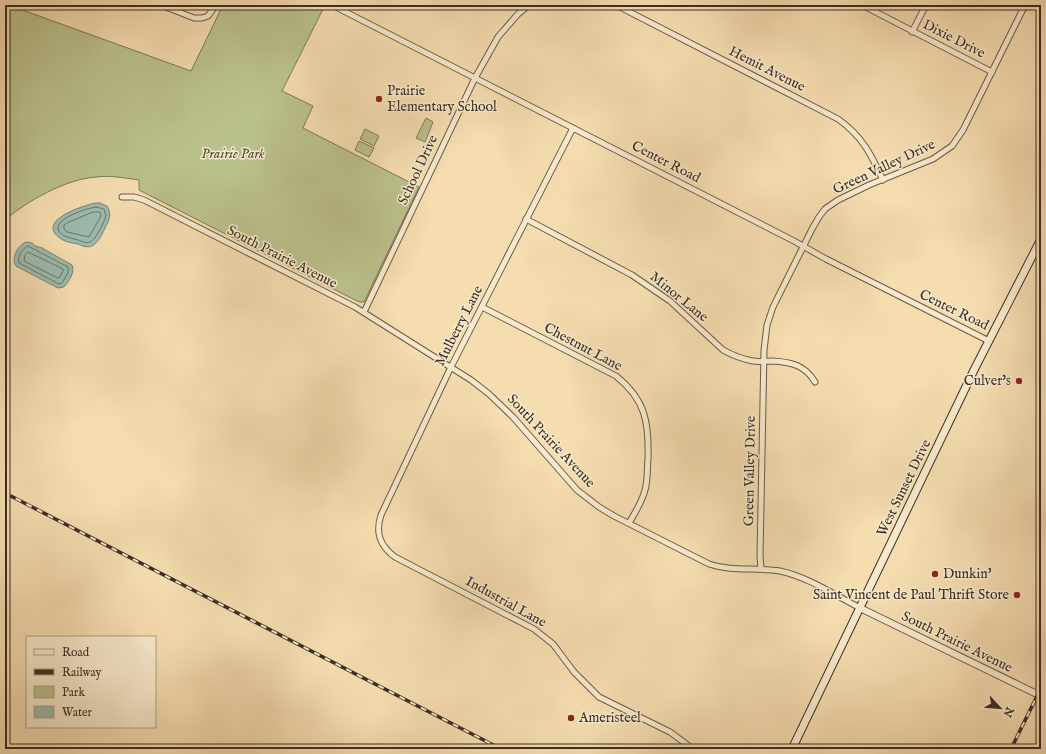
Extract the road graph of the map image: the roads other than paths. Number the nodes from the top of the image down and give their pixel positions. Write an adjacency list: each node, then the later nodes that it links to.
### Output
1 (162, 5): 2 (street)
2 (216, 5)
3 (332, 5): 11 (street, Center Road)
4 (528, 5): 11 (street, School Drive)
5 (616, 5): 13 (street, Hemit Avenue)
6 (862, 5): 9 (street, Dixie Drive)
7 (926, 5): 9 (street)
8 (1025, 5): 10 (street, Green Valley Drive)
9 (912, 32): 10 (street, Dixie Drive)
10 (992, 72): 13 (street, Green Valley Drive)
11 (475, 78): 12 (street, Center Road); 19 (street, School Drive)
12 (573, 128): 15 (street, Mulberry Lane); 17 (street, Center Road)
13 (884, 180): 17 (street, Green Valley Drive)
14 (122, 197): 19 (street, South Prairie Avenue)
15 (526, 219): 18 (street, Mulberry Lane); 21 (street, Minor Lane)
16 (1041, 239): 20 (main road, West Sunset Drive)
17 (804, 246): 20 (street, Center Road); 21 (street, Green Valley Drive)
18 (482, 307): 22 (street, Mulberry Lane); 24 (street, Chestnut Lane)
19 (364, 312): 22 (street, South Prairie Avenue)
20 (989, 341): 27 (main road, West Sunset Drive)
21 (764, 361): 23 (street, Minor Lane); 26 (street, Green Valley Drive)
22 (451, 367): 24 (street, South Prairie Avenue); 25 (street, Mulberry Lane)
23 (815, 382)
24 (629, 524): 26 (street, South Prairie Avenue)
25 (380, 539): 29 (street, Industrial Lane)
26 (761, 569): 27 (street, South Prairie Avenue)
27 (860, 608): 28 (street, South Prairie Avenue); 30 (main road, West Sunset Drive)
28 (1041, 696)
29 (694, 749)
30 (792, 749)

